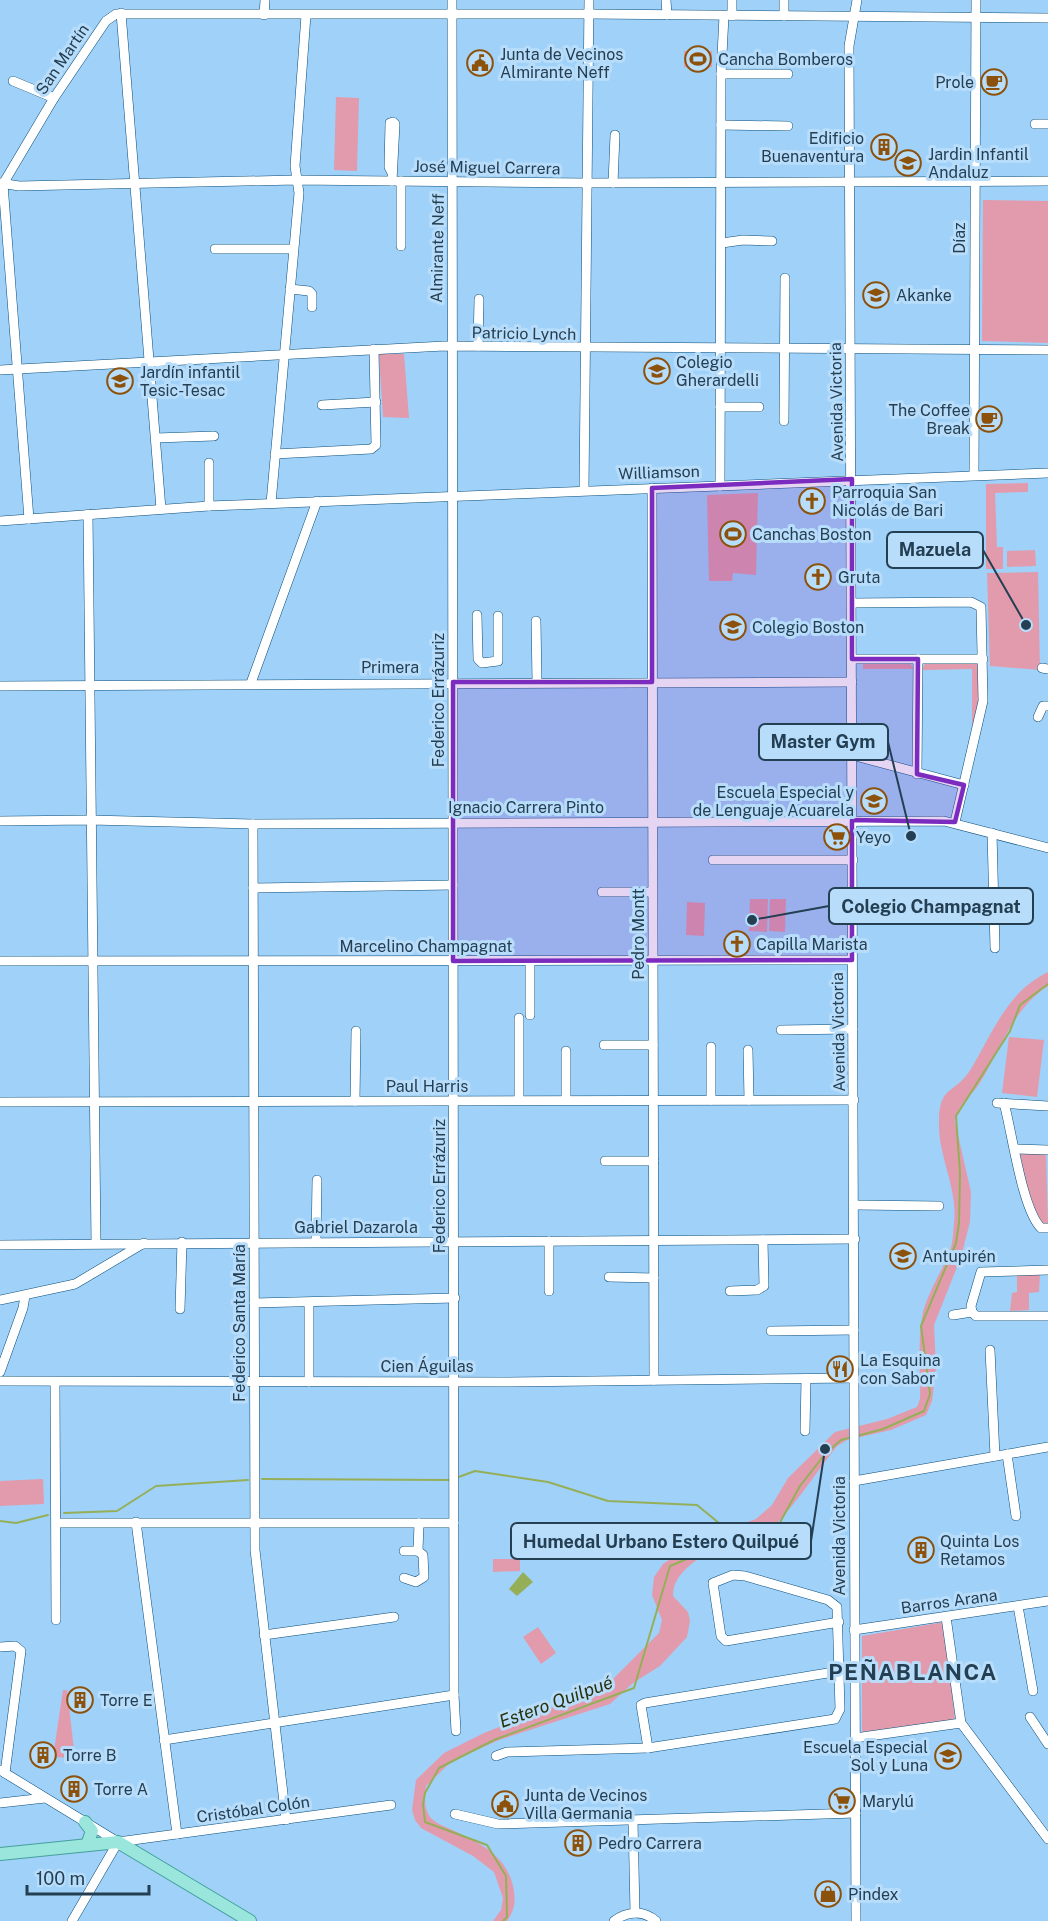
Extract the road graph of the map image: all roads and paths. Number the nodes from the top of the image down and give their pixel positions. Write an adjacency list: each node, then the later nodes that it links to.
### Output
1 (265, 0): 11 (street)
2 (452, 0): 13 (street, Almirante Neff)
3 (589, 0): 10 (street)
4 (666, 0): 14 (street)
5 (732, 0): 15 (street)
6 (784, 0): 16 (street)
7 (857, 0): 17 (street, Avenida Victoria)
8 (976, 0): 18 (street, Díaz)
9 (121, 13): 11 (street); 23 (street, San Martín); 33 (street)
10 (588, 14): 13 (street); 14 (street); 37 (street)
11 (264, 15): 12 (street)
12 (306, 15): 13 (street); 30 (street)
13 (453, 15): 31 (street, Almirante Neff)
14 (667, 15): 15 (street)
15 (728, 16): 16 (street); 20 (street)
16 (784, 16): 17 (street)
17 (853, 16): 18 (street); 35 (street, Avenida Victoria)
18 (976, 18): 19 (street); 36 (street, Díaz)
19 (1048, 18)
20 (721, 74): 21 (street); 26 (street)
21 (788, 74)
22 (13, 81): 23 (street)
23 (54, 98): 39 (street, San Martín)
24 (1035, 124): 25 (street)
25 (1048, 124)
26 (721, 126): 27 (street); 34 (street)
27 (788, 126)
28 (615, 135): 38 (street)
29 (395, 178): 30 (street, José Miguel Carrera); 31 (street, José Miguel Carrera); 42 (street)
30 (297, 180): 33 (street, José Miguel Carrera); 44 (street)
31 (453, 181): 37 (street, José Miguel Carrera); 49 (street, Almirante Neff)
32 (1048, 181): 36 (street, José Miguel Carrera)
33 (133, 182): 39 (street, José Miguel Carrera); 59 (street)
34 (722, 182): 35 (street, José Miguel Carrera); 38 (street, José Miguel Carrera); 41 (street)
35 (850, 182): 36 (street, José Miguel Carrera); 54 (street, Avenida Victoria)
36 (975, 182): 56 (street, Díaz)
37 (587, 183): 38 (street, José Miguel Carrera); 52 (street)
38 (613, 183)
39 (1, 184): 60 (street)
40 (772, 241): 41 (street)
41 (722, 243): 53 (street)
42 (401, 246)
43 (215, 249): 44 (street)
44 (293, 249): 46 (street)
45 (785, 278): 55 (street)
46 (291, 289): 48 (street); 58 (street)
47 (479, 299): 50 (street)
48 (312, 307)
49 (451, 346): 50 (street, Patricio Lynch); 51 (street, Patricio Lynch); 77 (street, Almirante Neff)
50 (478, 346): 52 (street, Patricio Lynch)
51 (374, 349): 58 (street, Patricio Lynch); 62 (street)
52 (585, 349): 53 (street, Patricio Lynch); 76 (street)
53 (720, 349): 55 (street, Patricio Lynch); 64 (street)
54 (850, 349): 55 (street, Patricio Lynch); 56 (street, Patricio Lynch); 73 (street, Avenida Victoria)
55 (784, 350): 66 (street)
56 (974, 350): 57 (street, Patricio Lynch); 72 (street, Díaz)
57 (1048, 350)
58 (286, 355): 59 (street, Patricio Lynch); 69 (street)
59 (150, 362): 60 (street, Patricio Lynch); 68 (street)
60 (15, 369): 61 (street, Patricio Lynch); 83 (street)
61 (0, 370)
62 (376, 402): 63 (street); 69 (street)
63 (322, 405)
64 (720, 407): 65 (street); 74 (street)
65 (759, 407)
66 (784, 421)
67 (214, 436): 68 (street)
68 (156, 438): 81 (street)
69 (275, 453): 79 (street)
70 (208, 463): 80 (street)
71 (1048, 472): 72 (street, Williamson)
72 (974, 475): 73 (street, Williamson)
73 (852, 479): 74 (street, Williamson); 85 (street, Avenida Victoria)
74 (720, 486): 75 (street, Williamson)
75 (652, 488): 76 (street, Williamson); 96 (street, Pedro Montt)
76 (584, 489): 77 (street, Williamson)
77 (452, 496): 78 (street, Williamson); 93 (street, Federico Errázuriz)
78 (317, 501): 79 (street, Williamson); 98 (street)
79 (271, 503): 80 (street, Williamson)
80 (209, 506): 81 (street, Williamson)
81 (161, 509): 82 (street, Williamson)
82 (88, 514): 83 (street, Williamson); 99 (street)
83 (29, 519): 84 (street, Williamson)
84 (0, 521)
85 (852, 603): 89 (street, Avenida Victoria); 91 (street)
86 (477, 615): 92 (street)
87 (498, 616): 92 (street)
88 (537, 621): 95 (street)
89 (852, 659): 90 (street); 97 (street, Avenida Victoria)
90 (918, 659): 91 (street); 104 (street)
91 (983, 659): 105 (street)
92 (493, 663): 94 (street)
93 (453, 682): 94 (street, Primera); 98 (street, Primera); 110 (street, Federico Errázuriz)
94 (493, 682): 95 (street, Primera)
95 (537, 682): 96 (street, Primera)
96 (652, 682): 97 (street, Primera); 109 (street, Pedro Montt)
97 (852, 682): 103 (street, Avenida Victoria)
98 (251, 683): 99 (street, Primera)
99 (91, 685): 100 (street, Primera); 107 (street)
100 (0, 686)
101 (1048, 706): 102 (street)
102 (1038, 717)
103 (852, 755): 104 (street); 108 (street, Avenida Victoria)
104 (917, 774): 105 (street)
105 (964, 785): 111 (street)
106 (0, 820): 107 (street, Ignacio Carrera Pinto)
107 (90, 820): 112 (street, Ignacio Carrera Pinto); 128 (street)
108 (852, 820): 109 (street, Ignacio Carrera Pinto); 111 (street, Ignacio Carrera Pinto); 116 (street, Avenida Victoria)
109 (652, 821): 110 (street, Ignacio Carrera Pinto); 121 (street, Pedro Montt)
110 (453, 822): 112 (street, Ignacio Carrera Pinto); 117 (street, Federico Errázuriz)
111 (955, 822): 113 (street, Ignacio Carrera Pinto)
112 (254, 825): 119 (street, Federico Santa María)
113 (992, 833): 114 (street, Ignacio Carrera Pinto); 125 (street)
114 (1048, 848)
115 (713, 860): 116 (street)
116 (853, 860): 123 (street, Avenida Victoria)
117 (453, 885): 118 (street); 130 (street, Federico Errázuriz)
118 (347, 886): 119 (street); 122 (street)
119 (254, 888): 129 (street, Federico Santa María)
120 (602, 892): 121 (street)
121 (652, 892): 132 (street, Pedro Montt)
122 (347, 898)
123 (852, 920): 124 (street); 126 (street, Avenida Victoria)
124 (906, 920)
125 (995, 948)
126 (852, 960): 132 (street, Marcelino Champagnat); 135 (street, Avenida Victoria)
127 (0, 961): 128 (street, Marcelino Champagnat)
128 (93, 961): 129 (street, Marcelino Champagnat); 152 (street)
129 (255, 961): 130 (street, Marcelino Champagnat); 153 (street, Federico Santa María)
130 (453, 961): 131 (street, Marcelino Champagnat); 150 (street, Federico Errázuriz)
131 (530, 961): 132 (street, Marcelino Champagnat); 133 (street)
132 (653, 961): 139 (street, Pedro Montt)
133 (530, 1015)
134 (519, 1018): 143 (street)
135 (853, 1029): 136 (street); 148 (street, Avenida Victoria)
136 (781, 1030)
137 (356, 1031): 149 (street)
138 (604, 1045): 139 (street)
139 (653, 1045): 145 (street, Pedro Montt)
140 (711, 1047): 146 (street)
141 (748, 1050): 147 (street)
142 (566, 1052): 144 (street)
143 (519, 1100): 144 (street, Paul Harris); 150 (street, Paul Harris)
144 (566, 1100): 145 (street, Paul Harris)
145 (654, 1100): 146 (street, Paul Harris); 158 (street, Pedro Montt)
146 (711, 1100): 147 (street, Paul Harris)
147 (749, 1100): 148 (street, Paul Harris)
148 (854, 1100): 160 (street, Avenida Victoria)
149 (355, 1101): 150 (street, Paul Harris); 153 (street, Paul Harris)
150 (453, 1101): 166 (street, Federico Errázuriz)
151 (0, 1102): 152 (street, Paul Harris)
152 (95, 1102): 153 (street, Paul Harris); 172 (street)
153 (256, 1102): 170 (street, Federico Santa María)
154 (1048, 1106): 155 (street)
155 (1016, 1149): 156 (street); 162 (street)
156 (1048, 1150)
157 (605, 1161): 158 (street)
158 (654, 1161): 164 (street, Pedro Montt)
159 (317, 1180): 171 (street)
160 (855, 1205): 161 (street); 163 (street, Avenida Victoria)
161 (939, 1206)
162 (1048, 1228)
163 (855, 1239): 165 (street, Gabriel Dazarola); 188 (street, Avenida Victoria)
164 (654, 1240): 165 (street, Gabriel Dazarola); 167 (street, Gabriel Dazarola); 176 (street, Pedro Montt)
165 (763, 1240): 178 (street)
166 (454, 1241): 167 (street, Gabriel Dazarola); 171 (street, Gabriel Dazarola); 180 (street, Federico Errázuriz)
167 (549, 1241): 177 (street)
168 (145, 1242): 169 (street, Gabriel Dazarola); 172 (street, Gabriel Dazarola); 179 (street)
169 (182, 1242): 170 (street, Gabriel Dazarola); 184 (street)
170 (254, 1242): 171 (street, Gabriel Dazarola); 182 (street, Federico Santa María)
171 (316, 1242)
172 (96, 1243): 173 (street, Gabriel Dazarola)
173 (0, 1245)
174 (1048, 1270): 185 (street)
175 (609, 1277): 176 (street)
176 (654, 1278): 195 (street, Pedro Montt)
177 (549, 1291)
178 (730, 1291)
179 (25, 1296): 181 (street); 191 (street)
180 (455, 1298): 183 (street); 194 (street, Federico Errázuriz)
181 (0, 1300)
182 (254, 1303): 183 (street); 198 (street, Federico Santa María)
183 (309, 1304): 199 (street)
184 (180, 1309)
185 (972, 1312): 186 (street); 187 (street)
186 (953, 1315)
187 (1048, 1316)
188 (854, 1330): 189 (street); 192 (street, Avenida Victoria)
189 (771, 1331)
190 (990, 1350): 203 (street)
191 (0, 1372)
192 (854, 1378): 193 (street, Cien Águilas); 204 (street, Avenida Victoria)
193 (806, 1379): 195 (street, Cien Águilas); 200 (street)
194 (455, 1380): 195 (street, Cien Águilas); 199 (street, Cien Águilas); 208 (street, Federico Errázuriz)
195 (654, 1380)
196 (0, 1381): 197 (street, Cien Águilas)
197 (55, 1382): 198 (street, Cien Águilas); 209 (street)
198 (254, 1382): 199 (street, Cien Águilas); 206 (street, Federico Santa María)
199 (309, 1382)
200 (805, 1431)
201 (1048, 1447): 202 (street)
202 (1007, 1454): 203 (street); 205 (street)
203 (995, 1456): 204 (street)
204 (854, 1480): 220 (street, Avenida Victoria)
205 (1016, 1516)
206 (254, 1521): 207 (street); 210 (street); 221 (street, Federico Santa María)
207 (136, 1522): 209 (street); 234 (street)
208 (454, 1522): 210 (street); 226 (street, Federico Errázuriz)
209 (57, 1523): 218 (street)
210 (419, 1523): 212 (street)
211 (404, 1551): 212 (street)
212 (418, 1551): 213 (street)
213 (404, 1578)
214 (1048, 1601): 215 (street, Barros Arana)
215 (1018, 1606): 217 (street, Barros Arana); 225 (street)
216 (394, 1617): 221 (street)
217 (946, 1617): 220 (street, Barros Arana); 230 (street)
218 (56, 1620)
219 (839, 1622): 219 (street); 224 (street)
220 (854, 1630): 223 (street, Avenida Victoria)
221 (264, 1635): 229 (street, Federico Santa María)
222 (0, 1647): 231 (street)
223 (855, 1669): 224 (street); 233 (street, Avenida Victoria)
224 (840, 1671): 236 (street); 236 (street)
225 (1033, 1691)
226 (454, 1695): 229 (street); 232 (street, Federico Errázuriz)
227 (1030, 1716): 235 (street)
228 (0, 1717): 231 (street)
229 (274, 1722): 234 (street); 244 (street, Federico Santa María)
230 (961, 1723): 233 (street); 248 (street)
231 (10, 1724): 238 (street)
232 (456, 1731)
233 (855, 1738): 242 (street, Avenida Victoria)
234 (164, 1740): 247 (street)
235 (1048, 1744)
236 (648, 1748): 237 (street)
237 (496, 1756)
238 (2, 1771): 239 (street)
239 (46, 1798): 240 (street); 246 (street)
240 (0, 1803)
241 (391, 1805): 244 (street, Cristóbal Colón)
242 (856, 1813): 245 (street); 257 (street, Avenida Victoria)
243 (455, 1814): 245 (street)
244 (285, 1820): 247 (street, Cristóbal Colón)
245 (633, 1820): 252 (street)
246 (85, 1822): 249 (street); 250 (main road)
247 (177, 1834): 249 (street, Cristóbal Colón)
248 (1048, 1839)
249 (118, 1842): 250 (main road); 253 (street); 254 (main road)
250 (87, 1845): 251 (main road)
251 (0, 1854)
252 (635, 1913): 255 (street); 256 (street)
253 (72, 1921)
254 (250, 1921)
255 (614, 1921)
256 (656, 1921)
257 (856, 1921)

